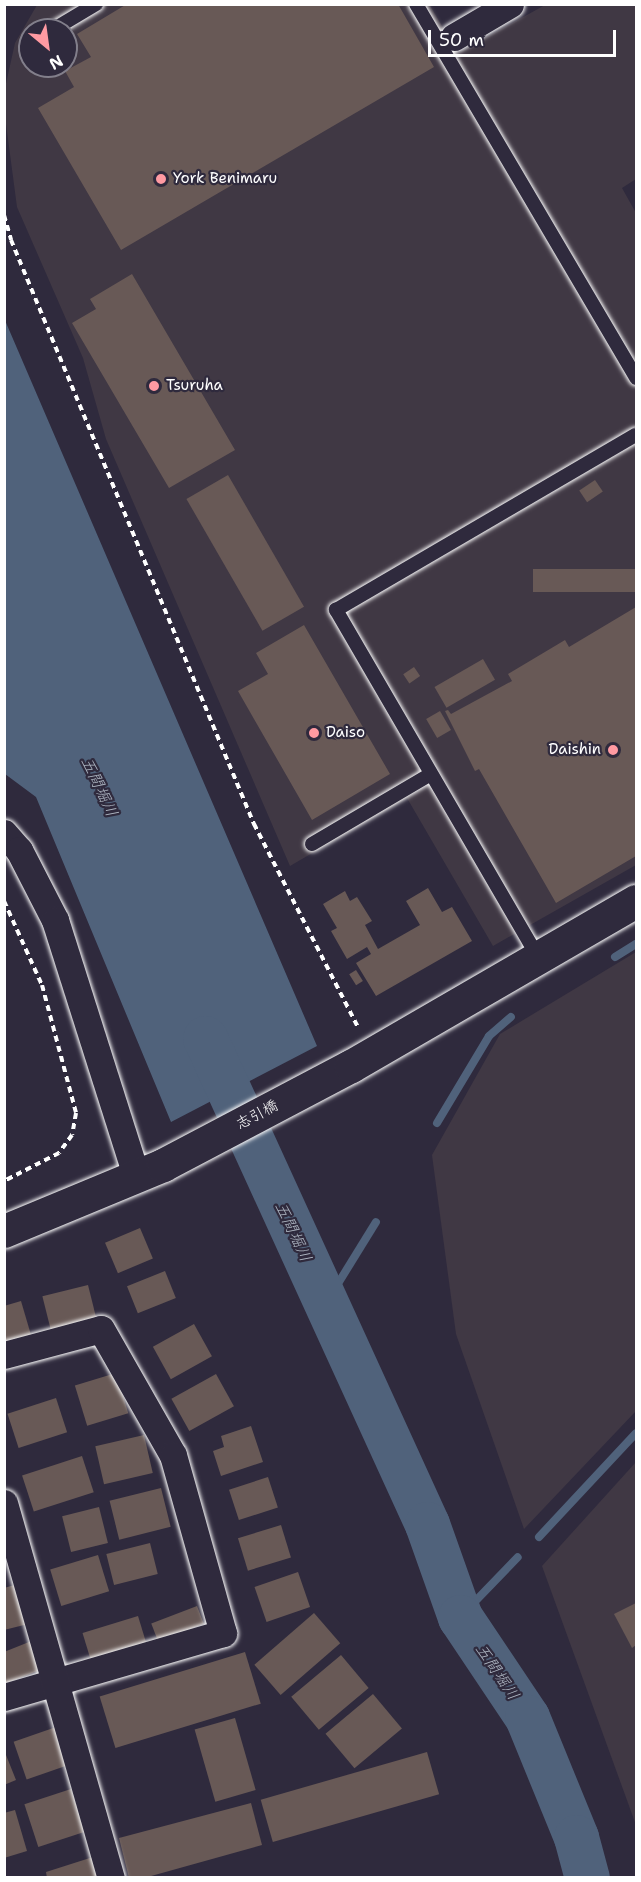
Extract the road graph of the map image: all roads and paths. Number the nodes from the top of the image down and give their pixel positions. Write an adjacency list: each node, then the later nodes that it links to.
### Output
1 (96, 4): 4 (lane)
2 (416, 4): 7 (lane)
3 (510, 4): 5 (street)
4 (73, 18)
5 (454, 37)
6 (4, 215): 15 (path)
7 (636, 378)
8 (636, 435): 9 (lane)
9 (431, 774): 11 (lane); 14 (lane)
10 (4, 833): 16 (street)
11 (312, 844)
12 (4, 901): 17 (path)
13 (636, 901): 14 (street, 志引橋)
14 (538, 957): 15 (street, 志引橋)
15 (362, 1059): 16 (street, 志引橋)
16 (150, 1170): 18 (street, 志引橋)
17 (4, 1181)
18 (4, 1230)
19 (4, 1355): 21 (street)
20 (4, 1503): 21 (street)
21 (57, 1682): 22 (street); 23 (street)
22 (4, 1697)
23 (111, 1878)

